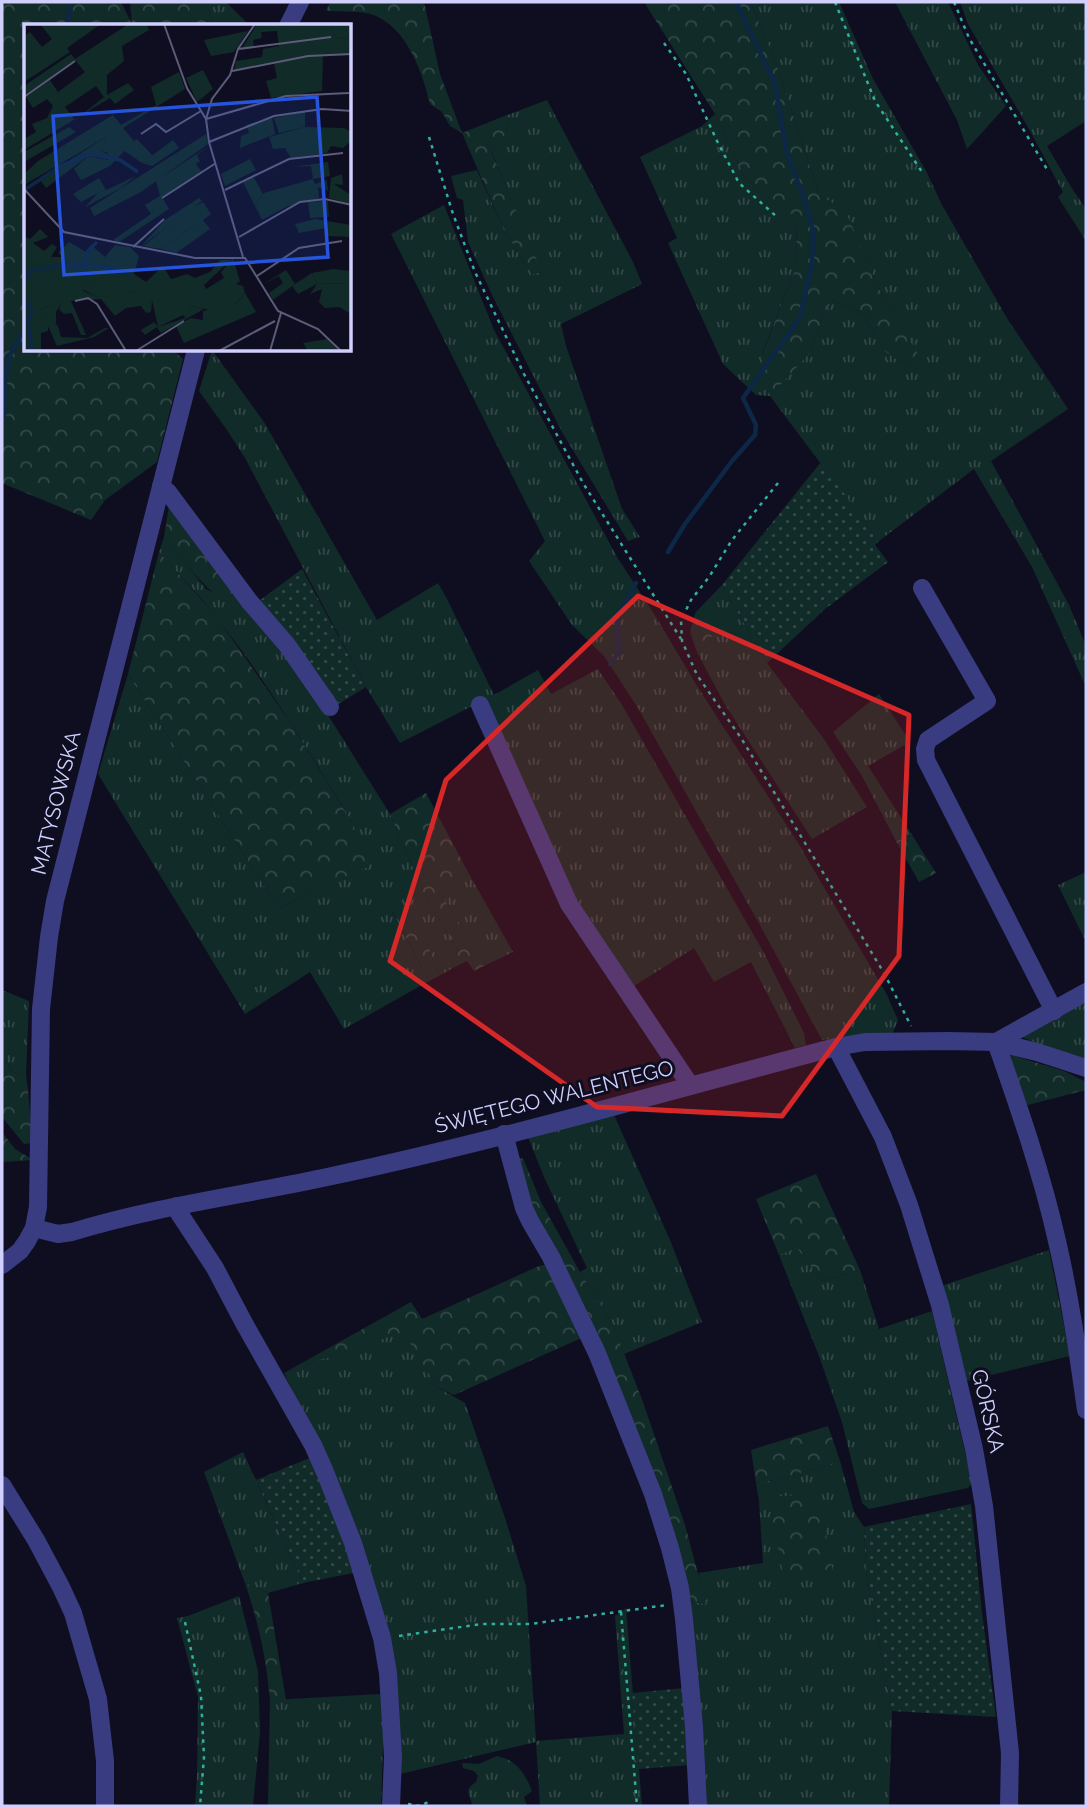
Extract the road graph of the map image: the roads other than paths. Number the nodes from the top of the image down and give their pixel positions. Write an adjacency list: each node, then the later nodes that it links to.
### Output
1 (300, 2): 2 (street)
2 (289, 24)
3 (195, 352): 4 (street, MATYSOWSKA)
4 (161, 486): 7 (street); 16 (street, MATYSOWSKA)
5 (922, 587): 9 (street)
6 (480, 705): 13 (street)
7 (330, 707)
8 (1086, 992): 9 (street)
9 (1054, 1011): 10 (street)
10 (996, 1042): 11 (street, ŚWIĘTEGO WALENTEGO); 12 (street, ŚWIĘTEGO WALENTEGO); 18 (street)
11 (836, 1047): 13 (street, ŚWIĘTEGO WALENTEGO); 23 (street, GÓRSKA)
12 (1086, 1068)
13 (690, 1085): 14 (street, ŚWIĘTEGO WALENTEGO)
14 (504, 1134): 15 (street, ŚWIĘTEGO WALENTEGO); 22 (street)
15 (177, 1206): 16 (street, ŚWIĘTEGO WALENTEGO); 20 (street)
16 (34, 1228): 17 (street, MATYSOWSKA)
17 (2, 1265)
18 (1086, 1410)
19 (2, 1485): 21 (street)
20 (391, 1802)
21 (105, 1806)
22 (698, 1806)
23 (1009, 1806)

